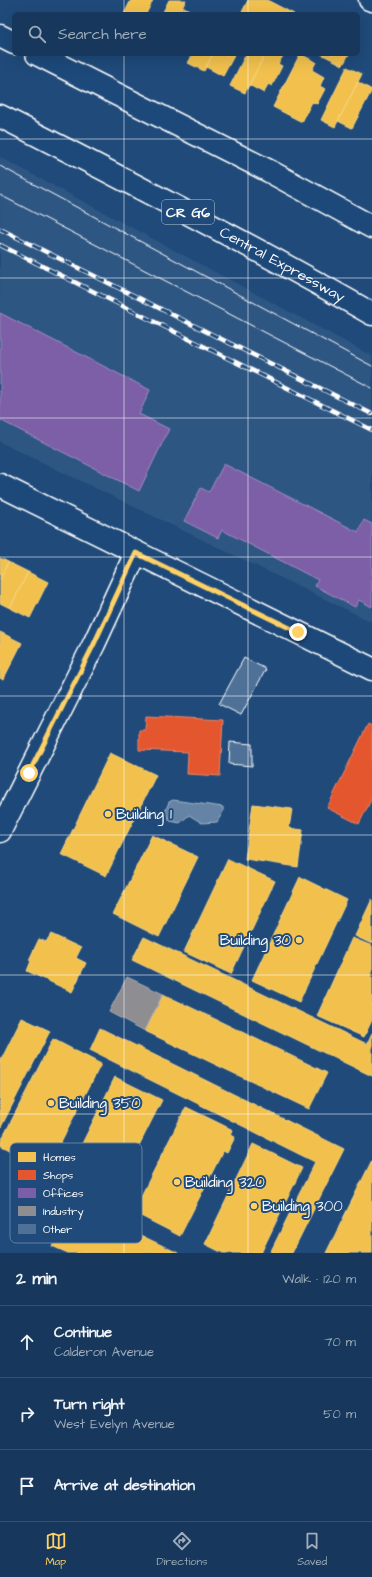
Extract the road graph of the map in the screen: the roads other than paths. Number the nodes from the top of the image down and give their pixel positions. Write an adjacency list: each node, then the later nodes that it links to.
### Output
1 (369, 0): 2 (street)
2 (372, 1)
3 (0, 36): 4 (main road)
4 (12, 42)
5 (41, 56): 7 (main road)
6 (0, 116): 8 (main road, Central Expressway / CR G6)
7 (372, 227)
8 (372, 314)
9 (0, 485): 10 (main road)
10 (136, 553): 11 (main road); 12 (main road)
11 (372, 669)
12 (0, 831)

